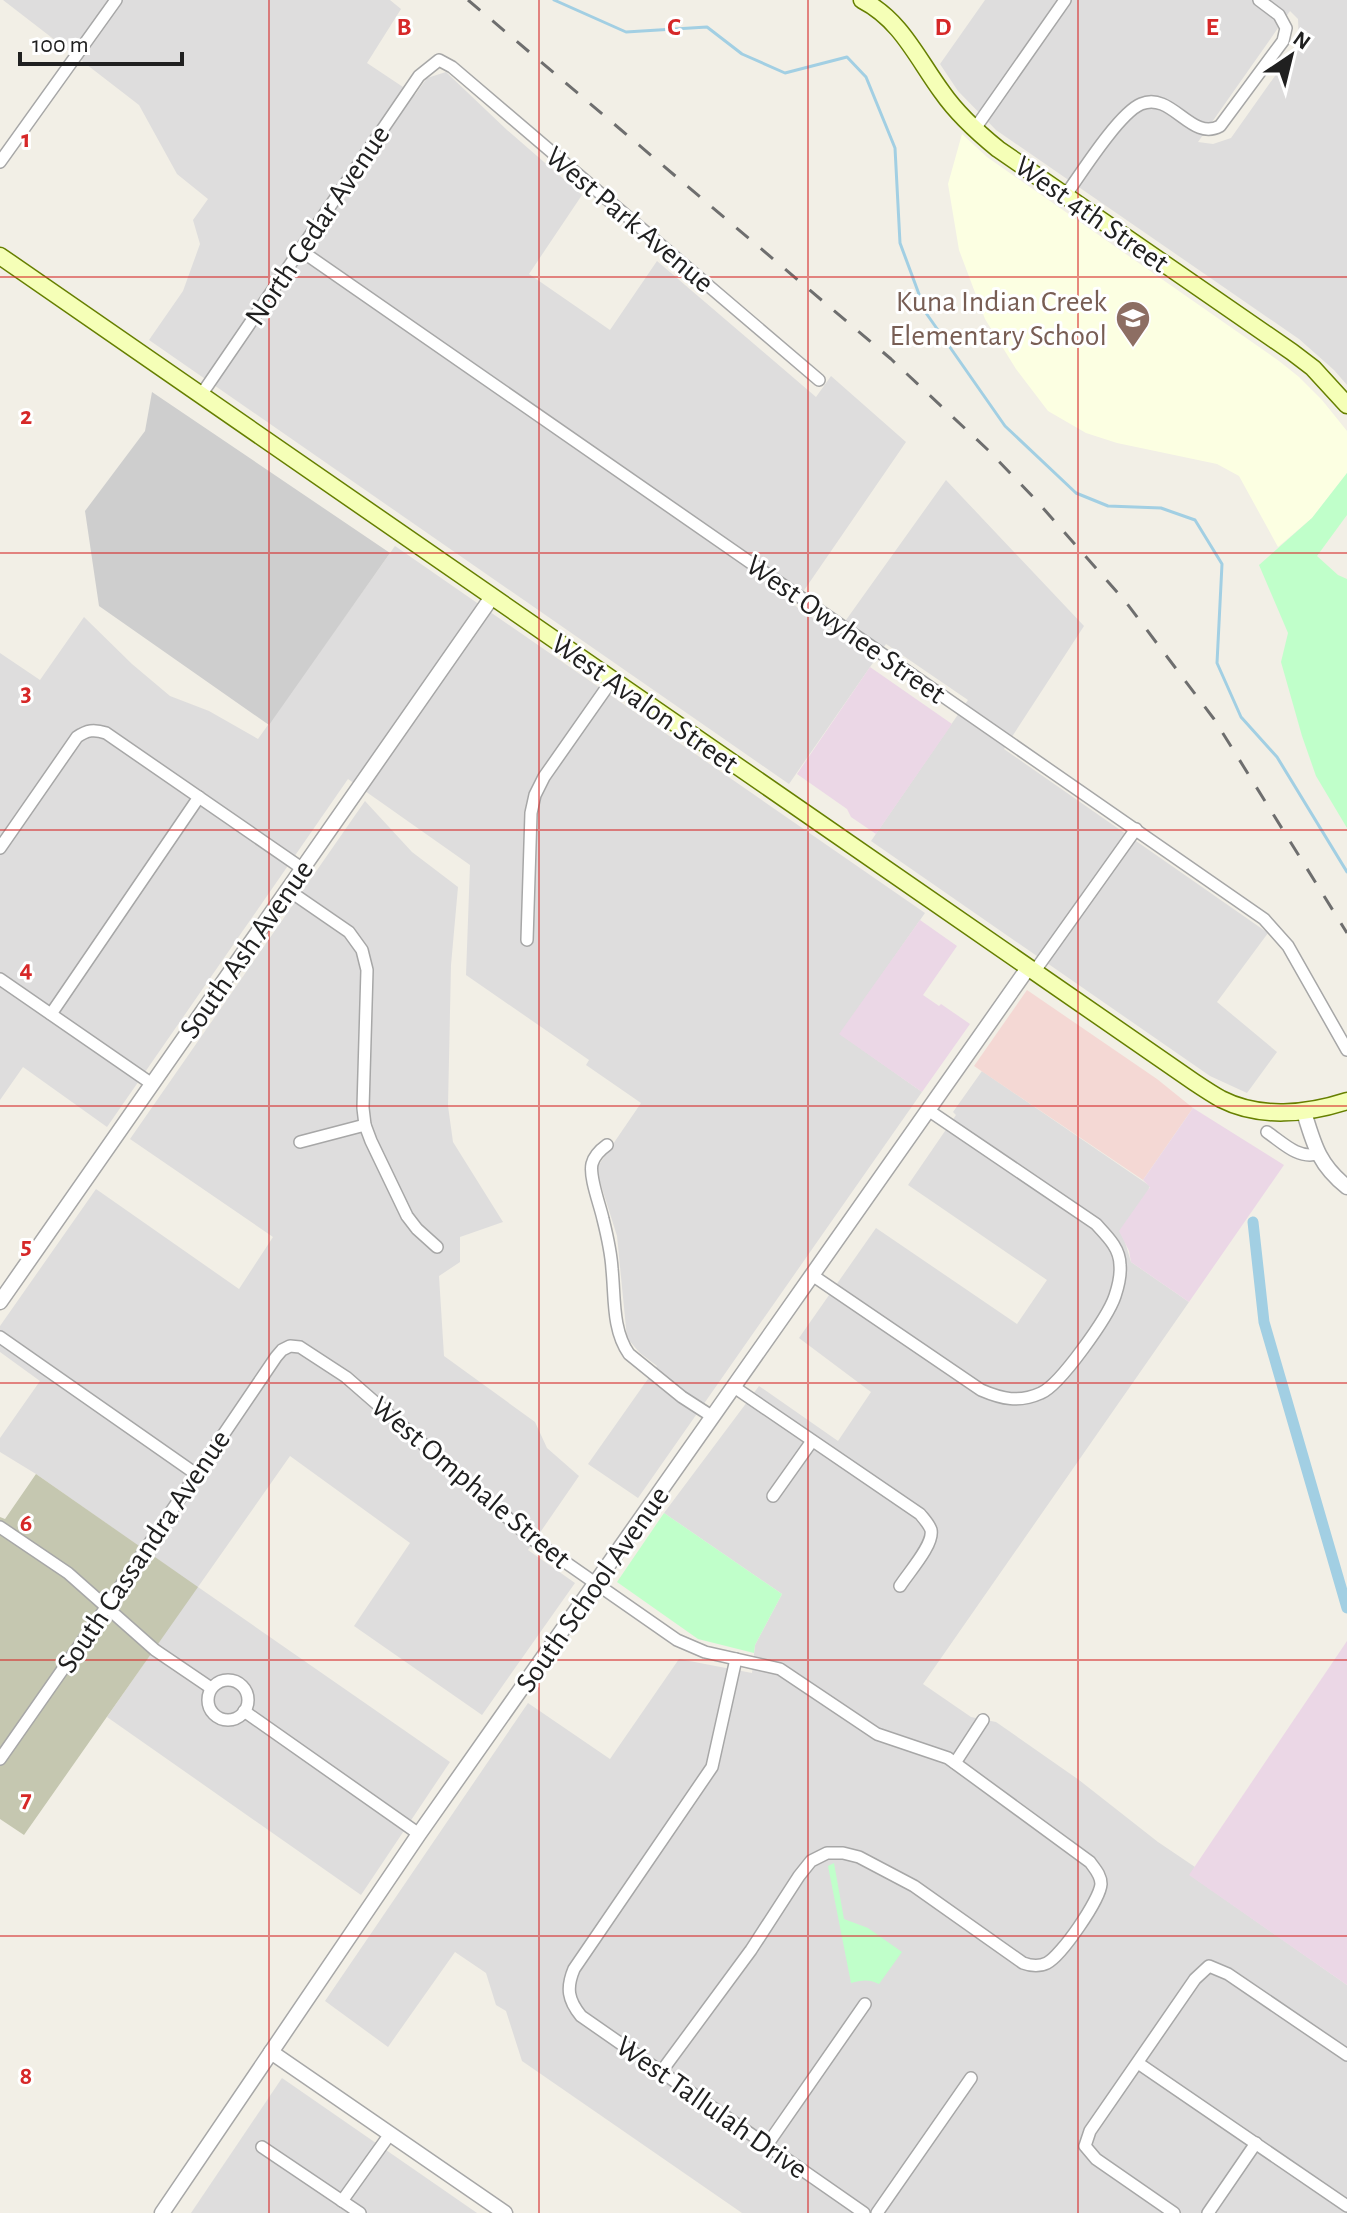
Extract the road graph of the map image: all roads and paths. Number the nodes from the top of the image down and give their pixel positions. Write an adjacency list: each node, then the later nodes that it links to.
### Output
1 (116, 0): 7 (street)
2 (862, 0): 6 (main road, West 4th Street)
3 (1065, 0): 6 (street)
4 (1259, 0): 8 (street)
5 (439, 60): 9 (street, North Cedar Avenue); 11 (street, West Park Avenue)
6 (974, 130): 8 (main road, West 4th Street)
7 (0, 162)
8 (1065, 196): 13 (main road, West 4th Street)
9 (300, 250): 12 (street, North Cedar Avenue); 17 (street, West Owyhee Street)
10 (0, 256): 12 (main road, West Avalon Street)
11 (819, 380)
12 (201, 395): 14 (main road, West Avalon Street)
13 (1347, 405)
14 (492, 597): 15 (main road, West Avalon Street); 19 (street, South Ash Avenue)
15 (612, 680): 21 (street); 22 (main road, West Avalon Street)
16 (199, 797): 18 (street); 19 (street); 24 (street)
17 (1136, 829): 22 (street); 25 (street, West Owyhee Street)
18 (0, 848)
19 (303, 869): 20 (street, South Ash Avenue)
20 (288, 890): 26 (street, South Ash Avenue); 30 (street)
21 (527, 940)
22 (1031, 970): 28 (street, South School Avenue); 29 (main road, West Avalon Street)
23 (0, 979): 24 (street)
24 (51, 1014): 26 (street)
25 (1347, 1050)
26 (152, 1084): 38 (street, South Ash Avenue)
27 (1347, 1101): 29 (main road, West Avalon Street)
28 (928, 1110): 37 (street, South School Avenue); 37 (street)
29 (1304, 1112): 34 (street)
30 (365, 1125): 32 (street); 36 (street)
31 (1267, 1132): 34 (street)
32 (300, 1142)
33 (607, 1145): 42 (street)
34 (1317, 1154): 35 (street)
35 (1347, 1187)
36 (437, 1247)
37 (812, 1275): 41 (street, South School Avenue)
38 (0, 1302)
39 (0, 1337): 44 (street)
40 (290, 1346): 44 (street, South Cassandra Avenue); 47 (street, West Omphale Street)
41 (734, 1387): 42 (street, South School Avenue); 43 (street)
42 (713, 1417): 47 (street, South School Avenue)
43 (812, 1441): 45 (street); 48 (street)
44 (196, 1474): 49 (street, South Cassandra Avenue)
45 (773, 1496)
46 (0, 1527): 49 (street)
47 (596, 1583): 50 (street, West Omphale Street); 56 (street, South School Avenue)
48 (900, 1586)
49 (107, 1606): 51 (street); 54 (street, South Cassandra Avenue)
50 (736, 1659): 55 (street, West Omphale Street); 61 (street, West Tallulah Drive)
51 (211, 1688): 52 (street); 52 (street)
52 (244, 1711): 56 (street)
53 (983, 1720): 55 (street)
54 (0, 1759)
55 (955, 1763): 61 (street, West Omphale Street)
56 (419, 1834): 58 (street, South School Avenue)
57 (865, 2004): 65 (street)
58 (271, 2052): 63 (street); 69 (street, South School Avenue)
59 (1347, 2055): 60 (street)
60 (1138, 2063): 64 (street); 74 (street)
61 (661, 2072): 65 (street, West Tallulah Drive)
62 (971, 2078): 73 (street)
63 (390, 2134): 67 (street); 71 (street)
64 (1256, 2143): 68 (street); 75 (street)
65 (767, 2145): 72 (street, West Tallulah Drive)
66 (262, 2147): 67 (street)
67 (342, 2201): 70 (street)
68 (1347, 2206)
69 (162, 2213)
70 (360, 2213)
71 (505, 2213)
72 (864, 2213)
73 (877, 2213)
74 (1174, 2213)
75 (1208, 2213)

